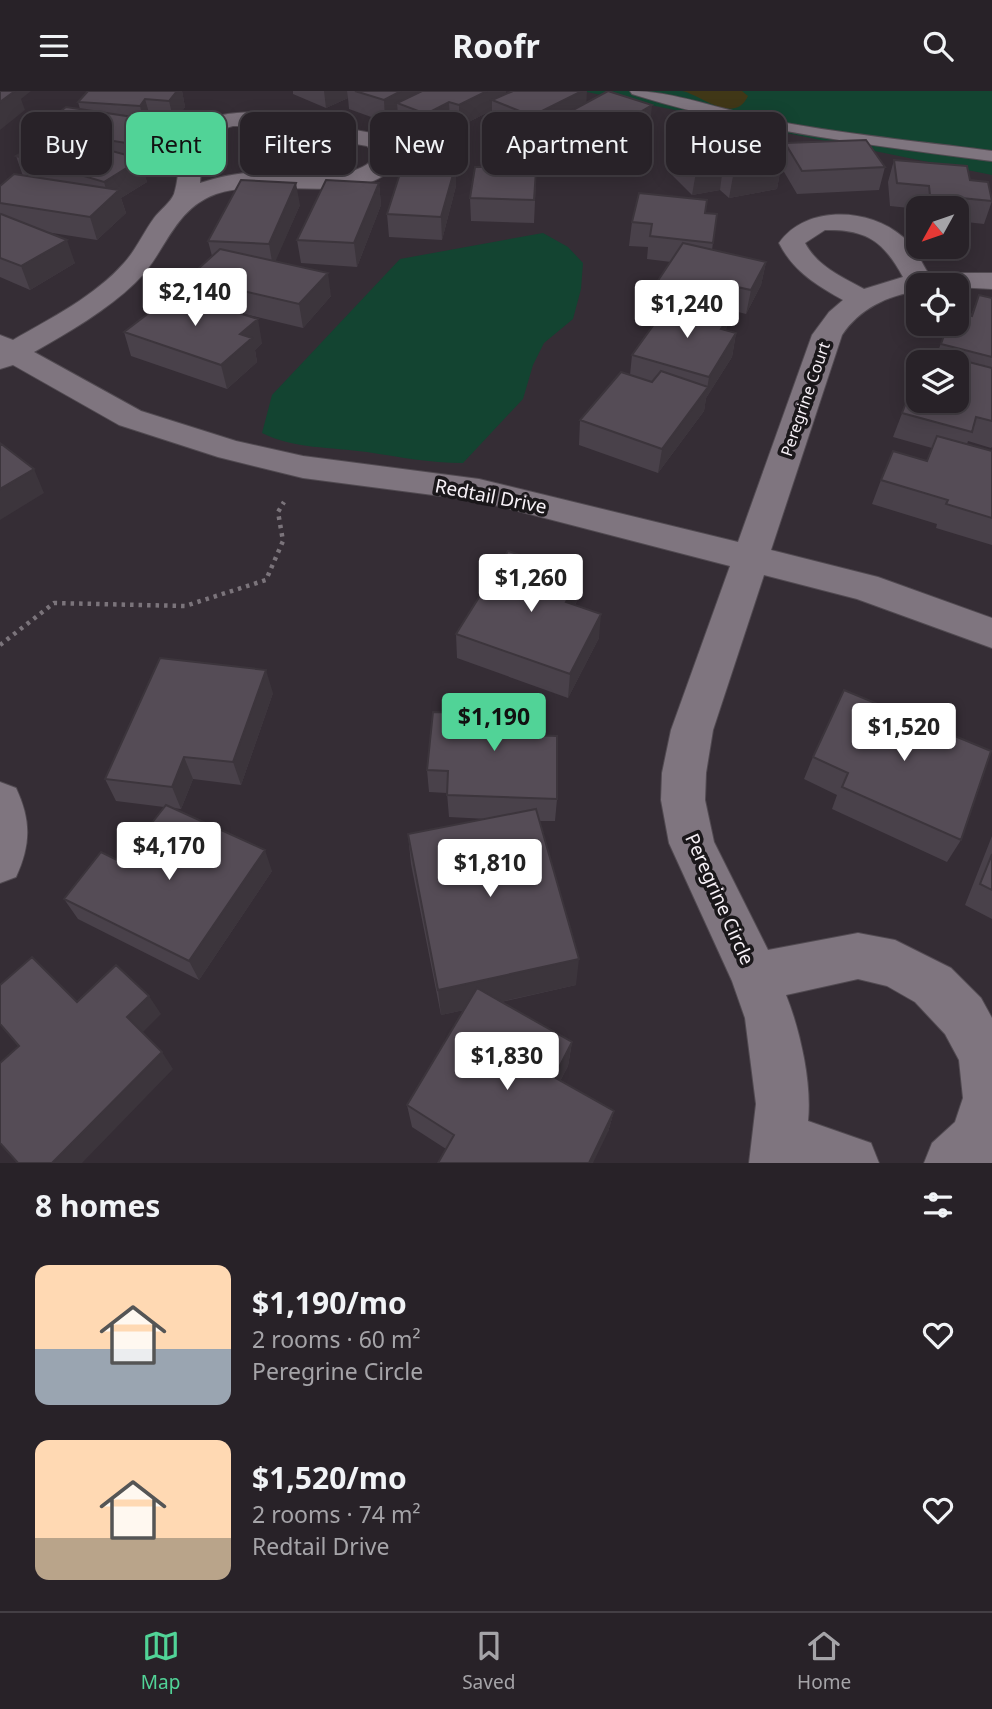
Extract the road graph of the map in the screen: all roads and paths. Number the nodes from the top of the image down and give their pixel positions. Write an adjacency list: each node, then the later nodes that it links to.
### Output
1 (638, 91): 2 (lane)
2 (992, 156)
3 (186, 199): 3 (street); 9 (street)
4 (914, 273): 8 (street)
5 (969, 279): 6 (street, Peregrine Court)
6 (992, 281)
7 (906, 285): 8 (street, Peregrine Court)
8 (863, 300): 11 (street, Peregrine Court)
9 (4, 352): 11 (street, Redtail Drive)
10 (289, 495): 13 (path)
11 (750, 556): 12 (street, Redtail Drive); 16 (street, Peregrine Circle)
12 (992, 633)
13 (0, 645)
14 (0, 801): 15 (street)
15 (0, 862)
16 (755, 977): 17 (street, Peregrine Circle); 19 (street)
17 (779, 1152): 18 (street)
18 (851, 1163)
19 (952, 1163)

